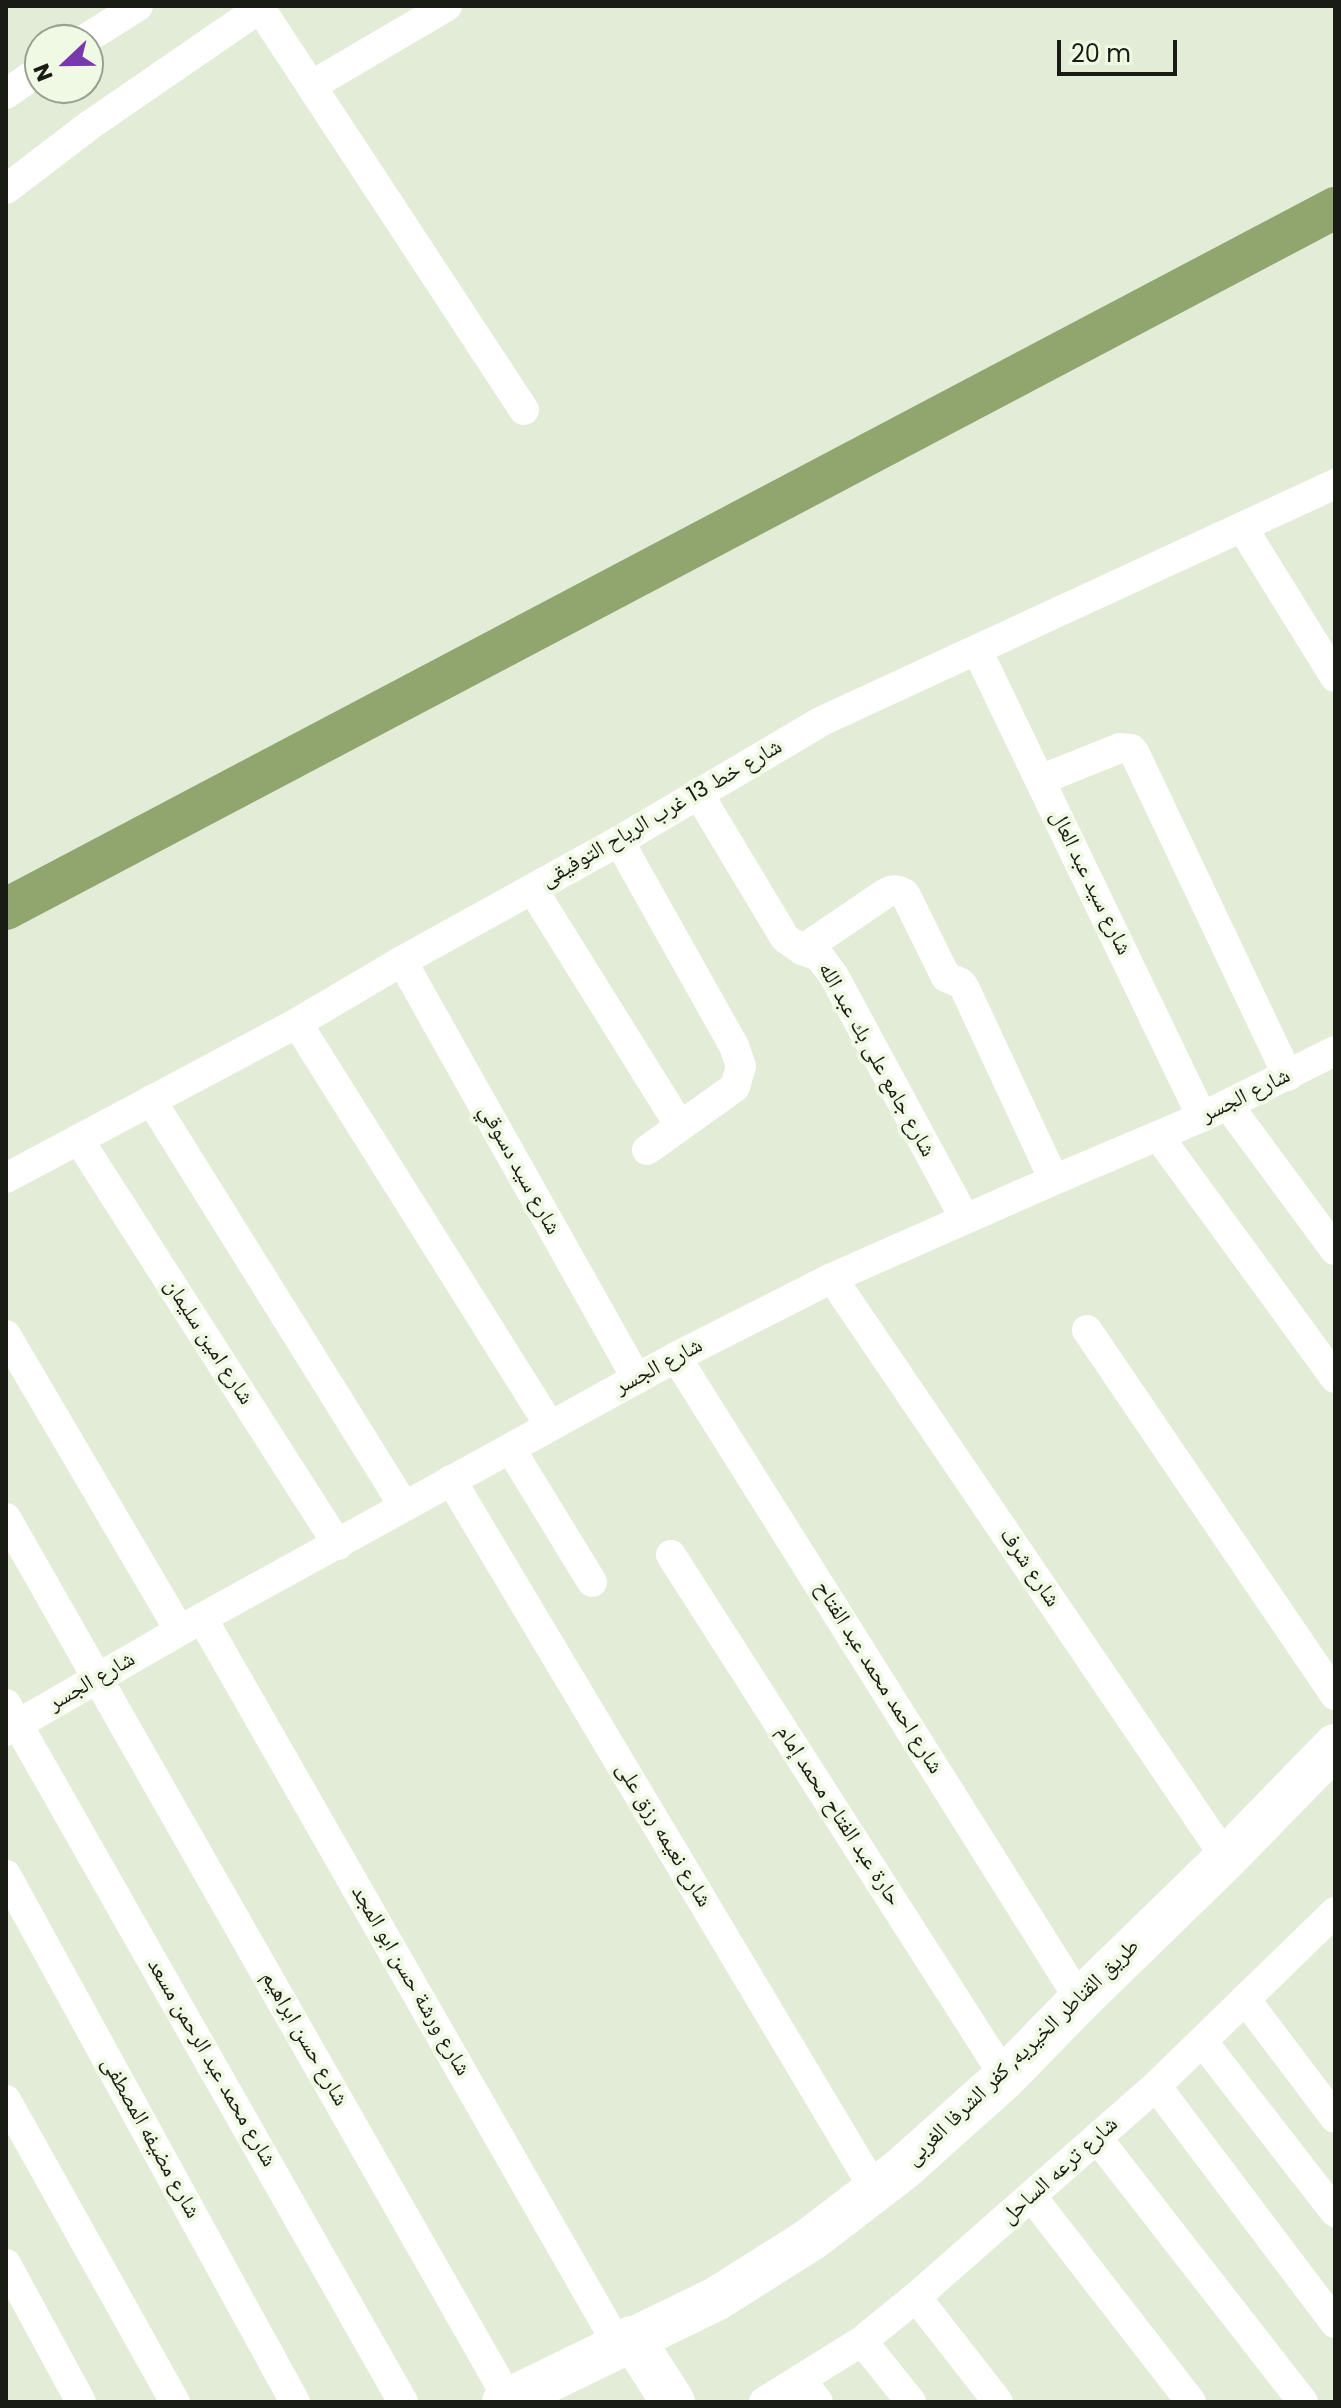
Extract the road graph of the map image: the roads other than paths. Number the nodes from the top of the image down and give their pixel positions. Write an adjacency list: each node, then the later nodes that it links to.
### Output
1 (138, 6): 4 (street)
2 (447, 6): 6 (street)
3 (262, 7): 6 (street); 8 (street)
4 (104, 27)
5 (24, 81): 7 (street)
6 (311, 86): 9 (street)
7 (6, 94)
8 (6, 189)
9 (524, 410)
10 (1335, 484): 11 (street, شارع خط 13 غرب الرياح التوفيقى)
11 (1242, 527): 12 (street, شارع خط 13 غرب الرياح التوفيقى); 13 (street)
12 (977, 650): 14 (street, شارع سيد عبد العال); 15 (street, شارع خط 13 غرب الرياح التوفيقى)
13 (1335, 677)
14 (1040, 780): 22 (street); 24 (street, شارع سيد عبد العال)
15 (698, 793): 16 (street, شارع خط 13 غرب الرياح التوفيقى); 18 (street, شارع جامع على بك عبد الله)
16 (619, 841): 17 (street, شارع خط 13 غرب الرياح التوفيقى); 25 (street)
17 (533, 890): 19 (street, شارع خط 13 غرب الرياح التوفيقى); 25 (street)
18 (802, 950): 30 (street); 31 (street, شارع جامع على بك عبد الله)
19 (402, 961): 20 (street, شارع خط 13 غرب الرياح التوفيقى); 38 (street, شارع سيد دسوقي)
20 (297, 1023): 23 (street, شارع خط 13 غرب الرياح التوفيقى); 39 (street)
21 (1335, 1051): 22 (street, شارع الجسر)
22 (1288, 1076): 24 (street, شارع الجسر)
23 (151, 1100): 27 (street, شارع خط 13 غرب الرياح التوفيقى); 42 (street)
24 (1215, 1111): 26 (street, شارع الجسر); 32 (street, شارع سيد عبد العال)
25 (680, 1126): 28 (street)
26 (1159, 1137): 30 (street, شارع الجسر); 37 (street)
27 (79, 1140): 29 (street, شارع خط 13 غرب الرياح التوفيقى); 44 (street, شارع امين سليمان)
28 (647, 1150)
29 (6, 1178)
30 (1054, 1180): 31 (street, شارع الجسر)
31 (965, 1219): 33 (street, شارع الجسر)
32 (1335, 1250)
33 (832, 1278): 36 (street, شارع الجسر); 52 (street, شارع شرف)
34 (1087, 1330): 49 (street)
35 (6, 1335): 47 (street, شارع ورشة حسن ابو المجد)
36 (676, 1357): 38 (street, شارع الجسر); 56 (street, شارع احمد محمد عبد الفتاح)
37 (1335, 1378)
38 (637, 1379): 39 (street, شارع الجسر)
39 (550, 1426): 40 (street, شارع الجسر)
40 (510, 1448): 41 (street, شارع الجسر); 46 (street)
41 (451, 1480): 42 (street, شارع الجسر); 63 (street, شارع نعيمه رزق على)
42 (404, 1506): 44 (street, شارع الجسر)
43 (6, 1518): 48 (street, شارع حسن ابراهيم)
44 (338, 1545): 47 (street, شارع الجسر)
45 (671, 1555): 58 (street, حارة عبد الفتاح محمد إمام)
46 (592, 1582)
47 (191, 1624): 48 (street, شارع الجسر); 70 (street, شارع ورشة حسن ابو المجد)
48 (98, 1678): 50 (street, شارع الجسر); 72 (street, شارع حسن ابراهيم)
49 (1335, 1695)
50 (10, 1720): 76 (street, شارع محمد عبد الرحمن مسعد)
51 (1335, 1746): 52 (street, طريق القناطر الخيريه, كفر الشرفا الغربى)
52 (1226, 1858): 56 (street, طريق القناطر الخيريه, كفر الشرفا الغربى)
53 (6, 1875): 75 (street, شارع مضيفه المصطفى)
54 (1334, 1915): 55 (street, شارع ترعه الساحل)
55 (1245, 1999): 57 (street, شارع ترعه الساحل); 61 (street)
56 (1080, 2000): 58 (street, طريق القناطر الخيريه, كفر الشرفا الغربى)
57 (1202, 2041): 59 (street, شارع ترعه الساحل); 65 (street)
58 (1005, 2077): 63 (street, طريق القناطر الخيريه, كفر الشرفا الغربى)
59 (1156, 2086): 62 (street, شارع ترعه الساحل); 68 (street)
60 (6, 2100): 74 (street)
61 (1335, 2118)
62 (1097, 2138): 64 (street, شارع ترعه الساحل); 82 (street)
63 (875, 2190): 70 (street, طريق القناطر الخيريه, كفر الشرفا الغربى)
64 (1032, 2197): 67 (street, شارع ترعه الساحل); 81 (street)
65 (1335, 2212)
66 (6, 2264): 73 (street)
67 (916, 2297): 69 (street, شارع ترعه الساحل); 80 (street)
68 (1335, 2323)
69 (862, 2341): 71 (street, شارع ترعه الساحل); 79 (street)
70 (625, 2342): 72 (street, طريق القناطر الخيريه, كفر الشرفا الغربى); 77 (street)
71 (809, 2391): 78 (street, شارع ترعه الساحل)
72 (507, 2401)
73 (81, 2402)
74 (175, 2402)
75 (295, 2402)
76 (403, 2402)
77 (673, 2402)
78 (764, 2402)
79 (911, 2402)
80 (998, 2402)
81 (1191, 2402)
82 (1303, 2402)

